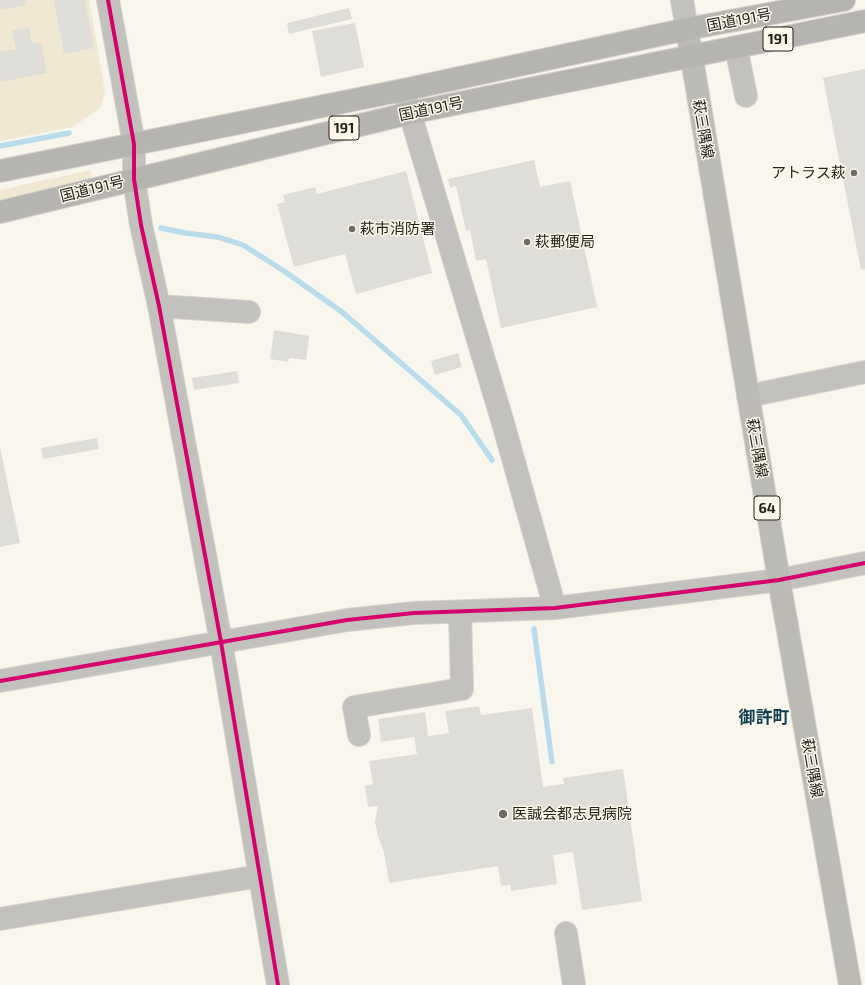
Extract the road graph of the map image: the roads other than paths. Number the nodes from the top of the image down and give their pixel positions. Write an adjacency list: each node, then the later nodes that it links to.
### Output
1 (108, 0): 11 (street)
2 (682, 0): 5 (street)
3 (844, 0): 5 (highway, 国道191号 / 191)
4 (865, 21): 6 (highway, 国道191号 / 191)
5 (686, 29): 7 (main road, 萩三隅線 / 64); 8 (highway, 国道191号 / 191)
6 (736, 47): 7 (highway, 国道191号 / 191); 9 (street)
7 (691, 56): 10 (highway, 国道191号 / 191); 18 (main road, 萩三隅線 / 64)
8 (403, 90): 10 (street); 11 (highway, 国道191号 / 191)
9 (746, 96)
10 (410, 112): 13 (highway, 国道191号 / 191); 21 (street)
11 (134, 144): 12 (highway, 国道191号 / 191); 13 (street)
12 (0, 171)
13 (134, 179): 14 (highway, 国道191号 / 191); 15 (street)
14 (0, 212)
15 (159, 306): 16 (street); 23 (street)
16 (248, 312)
17 (865, 372): 18 (street)
18 (748, 396): 20 (main road, 萩三隅線 / 64)
19 (865, 563): 20 (street)
20 (779, 580): 21 (street); 31 (main road, 萩三隅線 / 64)
21 (555, 608): 22 (street)
22 (460, 612): 23 (street); 25 (street)
23 (221, 642): 24 (street); 26 (street)
24 (0, 681)
25 (359, 734)
26 (260, 876): 27 (street); 29 (street)
27 (0, 919)
28 (566, 933): 30 (street)
29 (278, 985)
30 (574, 985)
31 (850, 985)

